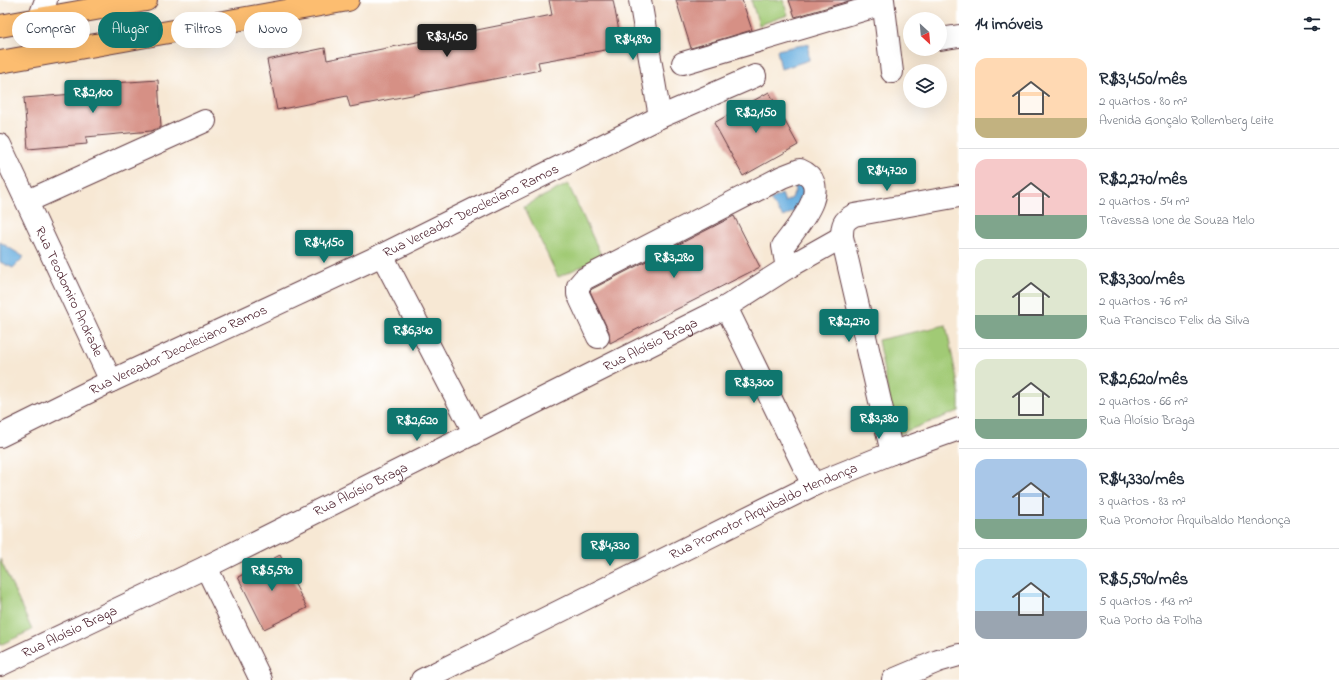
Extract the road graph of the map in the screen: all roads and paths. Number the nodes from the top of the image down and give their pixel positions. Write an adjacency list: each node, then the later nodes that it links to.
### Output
1 (146, 0): 5 (main road)
2 (348, 0): 10 (main road)
3 (640, 0): 14 (street)
4 (883, 2): 11 (street); 12 (street)
5 (93, 5): 6 (main road)
6 (42, 10): 7 (main road)
7 (0, 26)
8 (959, 36): 9 (street)
9 (947, 38)
10 (0, 62)
11 (683, 63)
12 (892, 72)
13 (755, 76): 14 (street, Rua Vereador Deocleciano Ramos)
14 (660, 117): 20 (street, Rua Vereador Deocleciano Ramos)
15 (205, 121): 18 (street)
16 (0, 145): 18 (street, Rua Teodomiro Andrade)
17 (959, 196): 19 (street, Rua Aloísio Braga)
18 (28, 201): 24 (street, Rua Teodomiro Andrade)
19 (842, 232): 21 (street, Rua Aloísio Braga); 28 (street)
20 (382, 255): 24 (street, Rua Vereador Deocleciano Ramos); 26 (street)
21 (787, 268): 22 (street, Rua Aloísio Braga); 23 (street)
22 (726, 307): 26 (street, Rua Aloísio Braga); 29 (street)
23 (598, 337)
24 (112, 381): 27 (street, Rua Vereador Deocleciano Ramos)
25 (959, 429): 28 (street, Rua Promotor Arquibaldo Mendonça)
26 (474, 432): 30 (street, Rua Aloísio Braga)
27 (0, 436)
28 (892, 453): 29 (street, Rua Promotor Arquibaldo Mendonça)
29 (813, 485): 34 (street, Rua Promotor Arquibaldo Mendonça)
30 (206, 567): 32 (street, Rua Aloísio Braga); 33 (street)
31 (959, 655): 35 (street)
32 (0, 665)
33 (261, 680)
34 (422, 680)
35 (893, 680)

